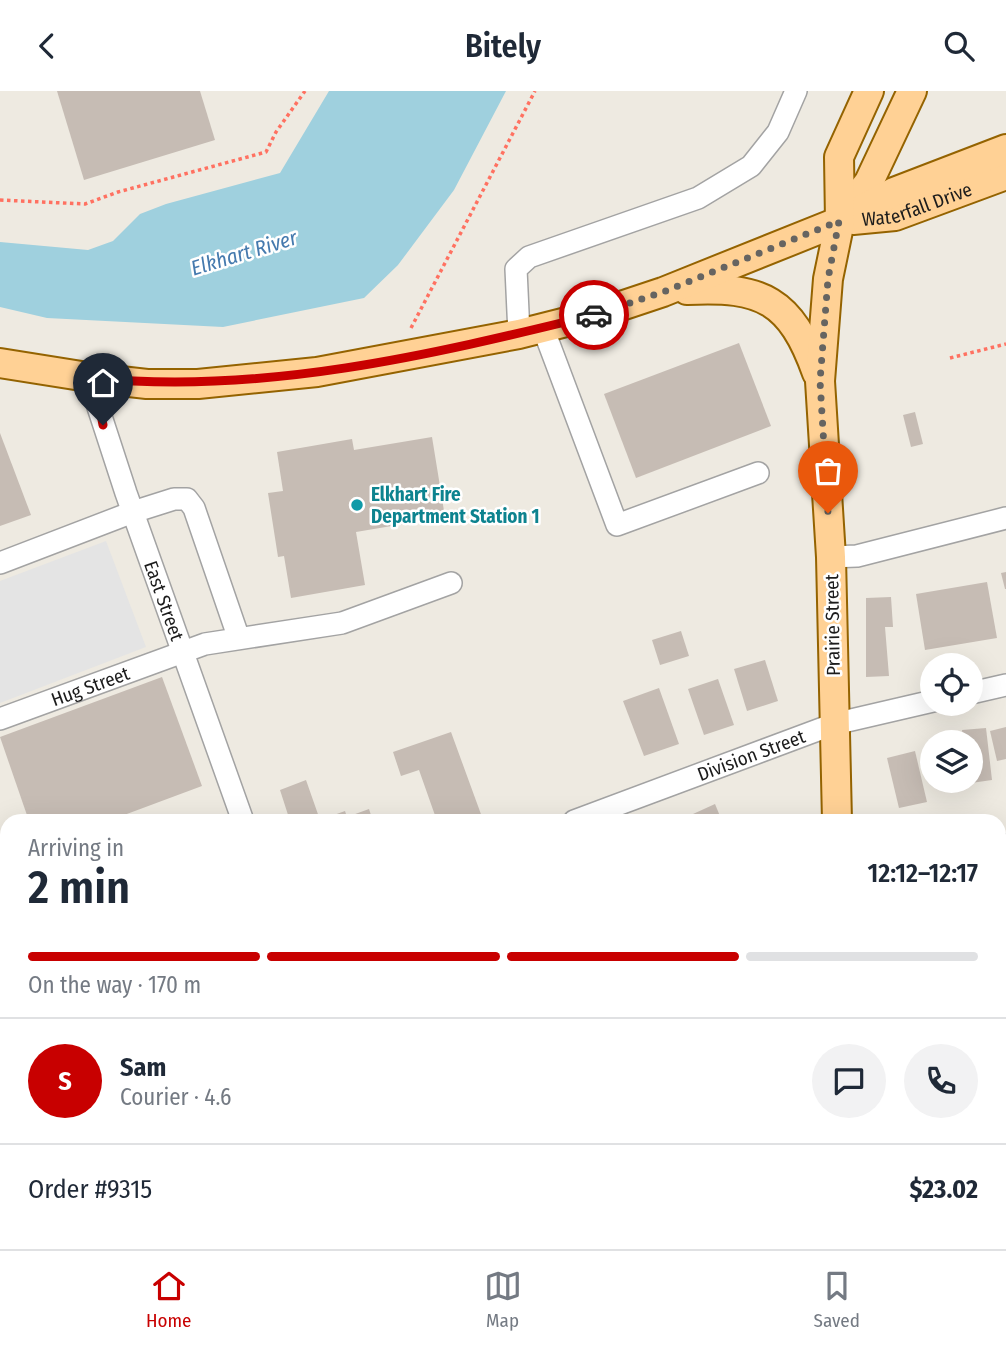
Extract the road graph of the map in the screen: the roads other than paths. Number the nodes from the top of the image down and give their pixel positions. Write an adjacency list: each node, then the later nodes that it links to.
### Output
1 (796, 91): 8 (street)
2 (869, 91): 6 (main road, Prairie Street)
3 (912, 91): 6 (main road, Prairie Street)
4 (1006, 149): 6 (main road, Waterfall Drive)
5 (1006, 175): 6 (main road, Waterfall Drive)
6 (839, 221): 7 (main road); 11 (main road, Prairie Street)
7 (663, 292): 8 (main road); 11 (main road)
8 (531, 331): 10 (main road); 12 (street)
9 (0, 363): 10 (main road)
10 (94, 378): 13 (street, East Street)
11 (820, 381): 15 (main road, Prairie Street)
12 (758, 473)
13 (133, 512): 16 (street); 18 (street); 19 (street, East Street)
14 (1006, 519): 15 (street)
15 (831, 557): 24 (main road, Prairie Street)
16 (0, 563)
17 (452, 583): 18 (street, Hug Street)
18 (238, 636): 19 (street, Hug Street)
19 (181, 651): 23 (street, Hug Street); 25 (street, East Street)
20 (1006, 685): 21 (street)
21 (983, 690)
22 (920, 704): 24 (street, Division Street)
23 (0, 719)
24 (834, 724): 26 (street, Division Street); 27 (main road, Prairie Street)
25 (240, 814)
26 (593, 814)
27 (837, 814)

